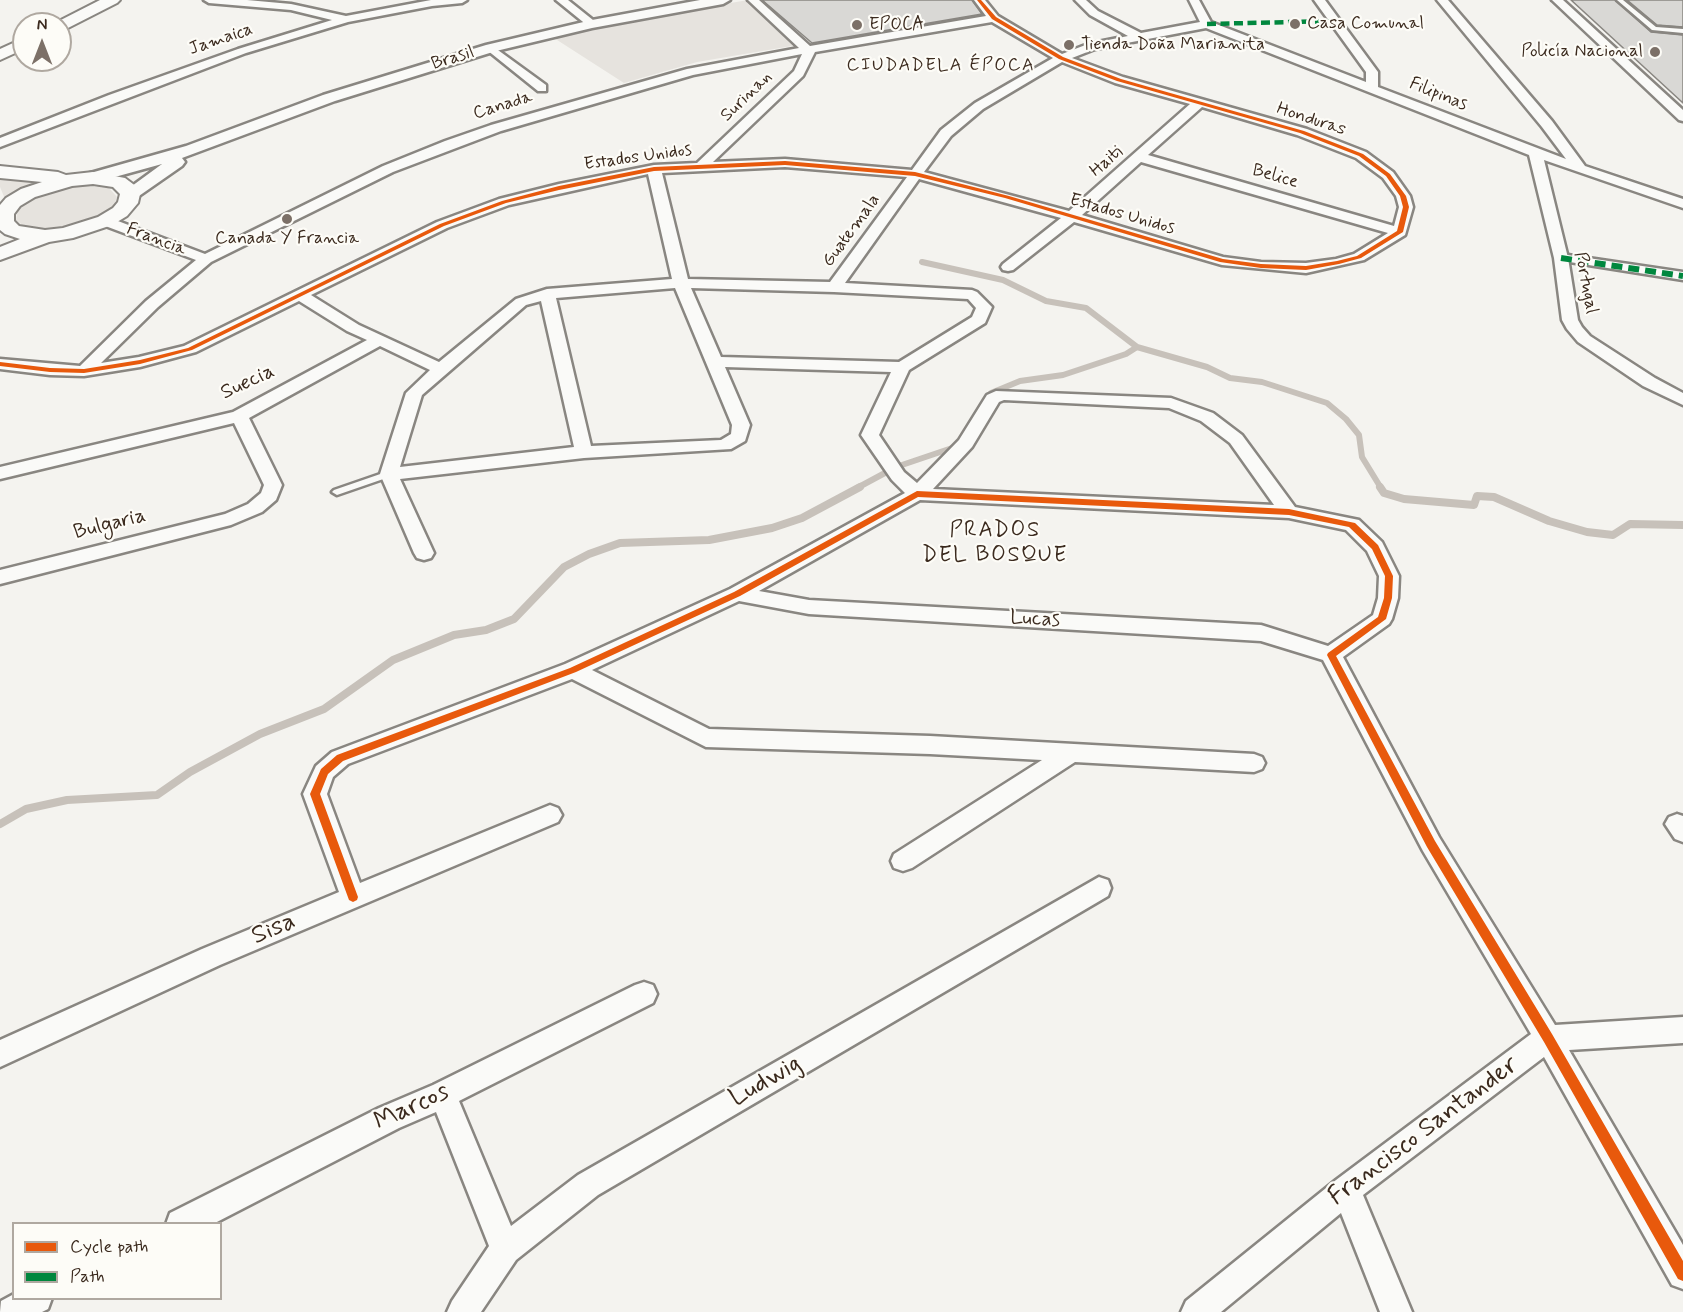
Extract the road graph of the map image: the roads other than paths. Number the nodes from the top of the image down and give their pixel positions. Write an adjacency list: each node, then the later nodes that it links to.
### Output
1 (112, 0): 16 (main road)
2 (209, 0): 15 (street)
3 (462, 0): 15 (street, Jamaica)
4 (561, 0): 17 (street)
5 (723, 0): 17 (street, Brasil)
6 (753, 0): 24 (street)
7 (979, 0): 14 (street, Honduras)
8 (1080, 0): 21 (street)
9 (1194, 0): 18 (street)
10 (1319, 0): 26 (street)
11 (1442, 0): 36 (street)
12 (1557, 0): 29 (street)
13 (1620, 0): 19 (lane)
14 (994, 18): 24 (street, Canada); 25 (street, Honduras)
15 (346, 19): 30 (street, Jamaica)
16 (72, 20)
17 (592, 24): 23 (street, Brasil)
18 (1207, 24): 21 (street, Guatemala); 26 (street, Filipinas)
19 (1665, 31): 20 (lane); 22 (lane)
20 (1683, 31)
21 (1139, 37): 25 (street, Guatemala)
22 (1683, 39)
23 (490, 48): 27 (street); 31 (street, Brasil)
24 (809, 51): 34 (street, Surinan); 50 (street, Canada)
25 (1061, 58): 28 (street, Honduras); 38 (street, Guatemala)
26 (1372, 87): 32 (street, Filipinas)
27 (542, 88)
28 (1199, 104): 33 (street, Haiti); 46 (street, Honduras)
29 (1683, 117)
30 (0, 143)
31 (192, 150): 39 (street, Brasil); 41 (street, Brasil)
32 (1535, 153): 36 (street, Filipinas); 49 (street, Portugal)
33 (1140, 157): 44 (street, Haiti); 46 (street, Belice)
34 (702, 165): 35 (street, Estados Unidos); 38 (street, Estados Unidos)
35 (654, 169): 53 (street); 56 (street, Estados Unidos)
36 (1581, 170): 42 (street, Filipinas)
37 (0, 172): 40 (main road)
38 (915, 174): 44 (street, Estados Unidos); 54 (street, Guatemala)
39 (93, 178): 40 (main road); 41 (main road)
40 (70, 180): 43 (main road)
41 (130, 194): 45 (main road)
42 (1683, 204)
43 (2, 217): 47 (main road)
44 (1071, 217): 46 (street, Estados Unidos); 51 (street, Haiti)
45 (105, 221): 47 (main road); 50 (street, Francia)
46 (1400, 232)
47 (45, 236): 48 (main road)
48 (0, 254)
49 (1561, 258): 52 (street); 63 (street, Portugal)
50 (206, 259): 62 (street, Canada)
51 (1008, 267)
52 (1683, 276)
53 (681, 283): 54 (street); 55 (street); 58 (street)
54 (834, 287): 60 (street)
55 (547, 294): 61 (street); 65 (street)
56 (300, 295): 57 (street); 62 (street, Estados Unidos)
57 (380, 340): 61 (street); 64 (street, Suecia)
58 (713, 362): 60 (street); 65 (street)
59 (0, 364): 62 (street, Estados Unidos)
60 (902, 367): 69 (street)
61 (441, 369): 67 (street)
62 (84, 371)
63 (1683, 400)
64 (239, 416): 66 (street, Suecia); 72 (street, Bulgaria)
65 (584, 452): 67 (street)
66 (0, 473)
67 (389, 474): 68 (lane); 71 (street)
68 (337, 492)
69 (917, 494): 70 (street); 70 (street); 73 (street)
70 (1289, 512): 74 (street)
71 (424, 553)
72 (0, 578)
73 (737, 594): 74 (street, Lucas); 75 (street)
74 (1331, 655): 84 (street)
75 (573, 670): 76 (street); 81 (street)
76 (1071, 753): 77 (street); 79 (street)
77 (1254, 763)
78 (550, 815): 81 (street, Sisa)
79 (903, 861)
80 (1099, 888): 89 (street, Ludwig)
81 (353, 897): 85 (street, Sisa)
82 (644, 994): 86 (street, Marcos)
83 (1683, 1030): 84 (street)
84 (1548, 1038): 87 (street, Francisco Santander); 90 (street)
85 (0, 1054)
86 (443, 1095): 88 (street, Marcos); 89 (street)
87 (1346, 1190): 94 (street, Francisco Santander); 95 (street)
88 (185, 1222)
89 (505, 1249): 93 (street, Ludwig)
90 (1683, 1274)
91 (35, 1300): 92 (street)
92 (12, 1312)
93 (463, 1312)
94 (1197, 1312)
95 (1396, 1312)

